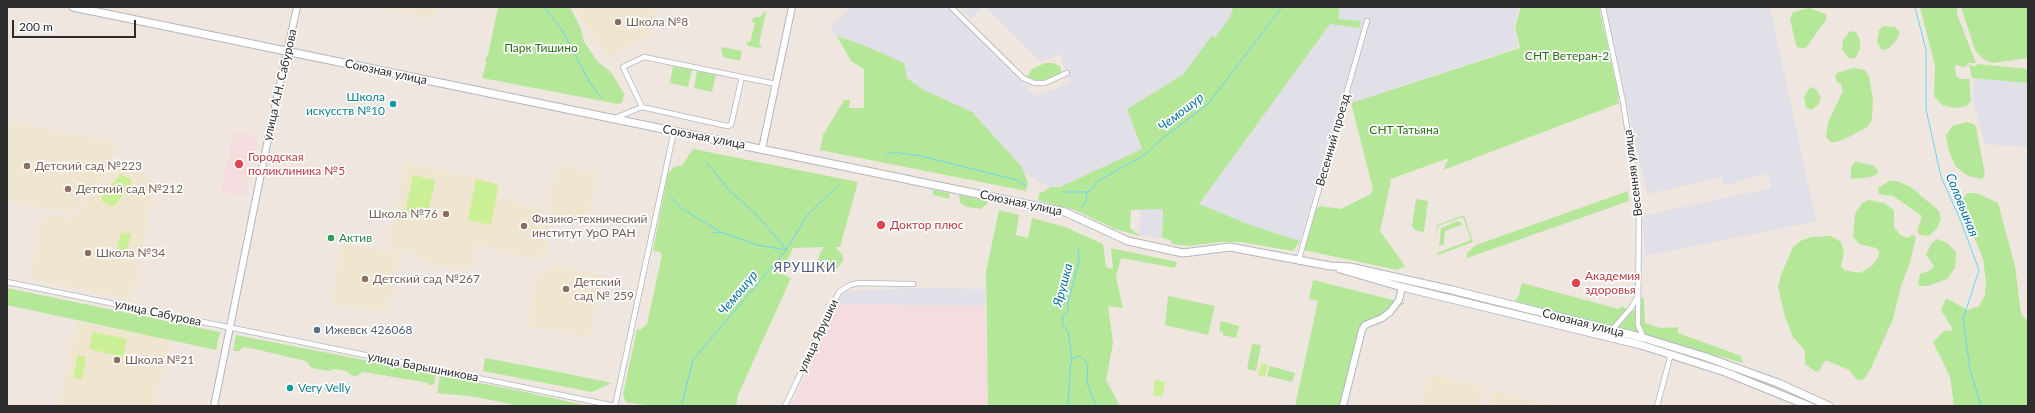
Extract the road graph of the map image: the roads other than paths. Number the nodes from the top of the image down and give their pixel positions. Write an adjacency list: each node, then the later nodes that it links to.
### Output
1 (73, 7): 7 (main road, Союзная улица)
2 (298, 7): 7 (street, улица А.Н. Сабурова)
3 (792, 7): 10 (street)
4 (951, 7): 8 (street)
5 (1603, 7): 20 (street, Весенняя улица)
6 (1367, 22): 15 (street, Весенний проезд)
7 (288, 51): 12 (main road, Союзная улица); 21 (street, улица А.Н. Сабурова)
8 (1067, 73)
9 (742, 77): 10 (street); 11 (street); 11 (street)
10 (776, 84): 14 (street)
11 (642, 107): 12 (street)
12 (610, 119): 13 (main road, Союзная улица)
13 (674, 131): 14 (main road, Союзная улица); 28 (street, улица Барышникова)
14 (762, 149): 15 (main road, Союзная улица)
15 (1299, 259): 16 (main road, Союзная улица)
16 (1350, 270): 19 (main road, Союзная улица); 22 (main road, Союзная улица)
17 (7, 282): 21 (street, улица Сабурова)
18 (913, 284): 29 (street, улица Ярушки)
19 (1402, 287): 23 (main road, Союзная улица); 30 (street)
20 (1638, 294): 22 (street); 23 (street, Весенняя улица)
21 (230, 328): 27 (street); 28 (street, улица Барышникова)
22 (1612, 330): 23 (main road, Союзная улица)
23 (1643, 342): 24 (main road, Союзная улица); 25 (main road, Союзная улица)
24 (1671, 354): 26 (main road, Союзная улица); 31 (street)
25 (1706, 357): 26 (main road); 33 (main road, Союзная улица)
26 (1703, 364): 32 (main road, Союзная улица)
27 (214, 406)
28 (615, 406)
29 (785, 406)
30 (1343, 406)
31 (1657, 406)
32 (1809, 406)
33 (1829, 406)

